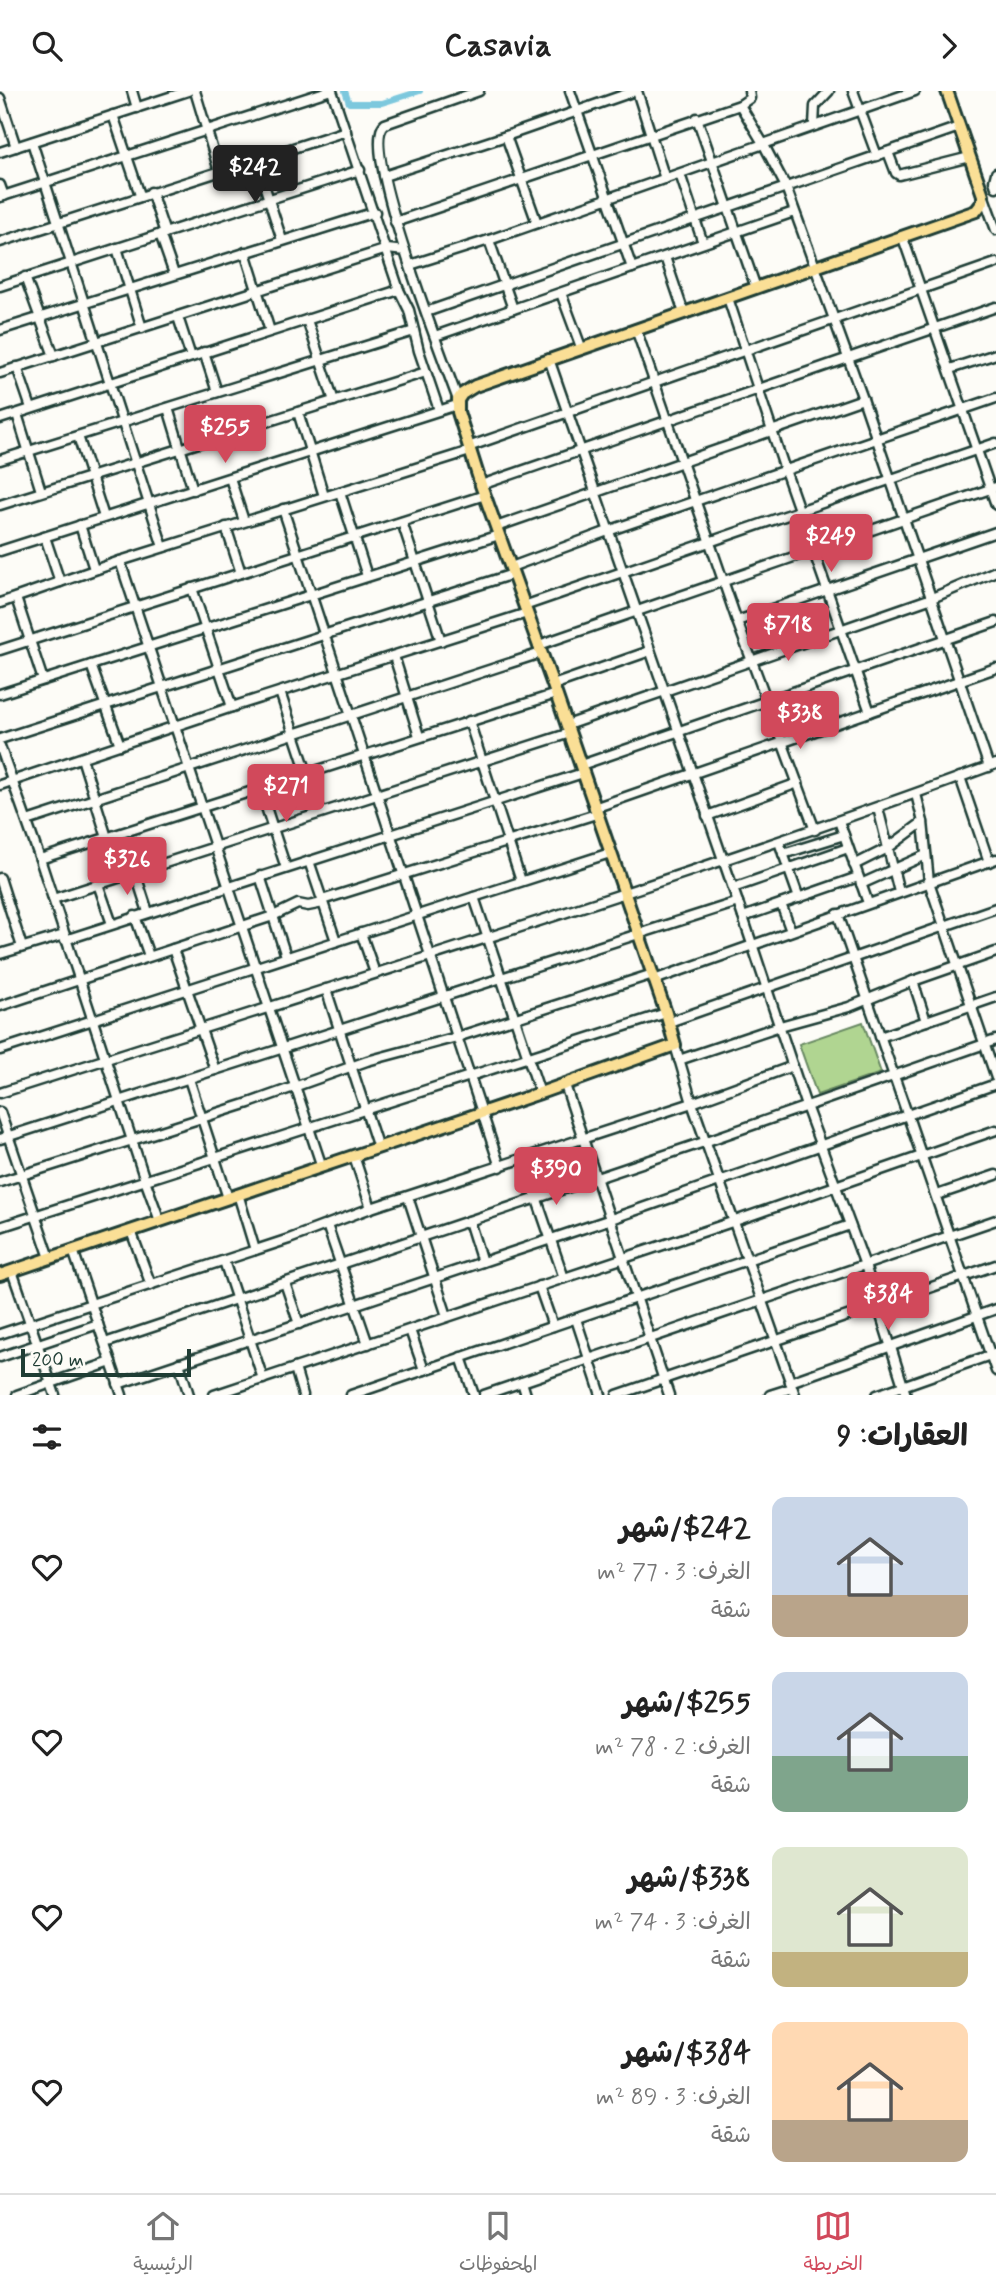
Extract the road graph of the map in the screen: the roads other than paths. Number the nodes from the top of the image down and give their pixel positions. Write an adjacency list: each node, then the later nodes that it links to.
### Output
1 (132, 91): 15 (street)
2 (188, 91): 15 (street)
3 (195, 91): 22 (street)
4 (330, 91): 22 (street); 23 (street)
5 (479, 91): 41 (street)
6 (570, 91): 17 (street)
7 (636, 91): 17 (street); 24 (street)
8 (749, 91): 14 (street)
9 (829, 91): 20 (street)
10 (853, 91): 16 (street)
11 (915, 91): 16 (street)
12 (947, 91): 21 (main road)
13 (0, 98): 28 (street)
14 (740, 105): 19 (street); 27 (street)
15 (137, 108): 18 (street)
16 (861, 110): 20 (street); 32 (street)
17 (579, 112): 25 (street); 31 (street)
18 (113, 115): 26 (street); 33 (street)
19 (697, 118): 24 (street); 36 (street)
20 (814, 127): 27 (street)
21 (959, 127): 30 (street); 34 (main road)
22 (207, 131): 33 (street); 38 (street)
23 (346, 131): 35 (street); 37 (street)
24 (649, 135): 31 (street); 43 (street)
25 (506, 136): 41 (street); 42 (street)
26 (32, 142): 28 (street); 44 (street)
27 (764, 145): 36 (street); 46 (street)
28 (16, 147): 29 (street)
29 (0, 152)
30 (888, 152): 32 (street); 34 (street)
31 (593, 154): 42 (street); 52 (street)
32 (877, 156): 46 (street)
33 (127, 157): 44 (street); 49 (street)
34 (970, 157): 50 (main road)
35 (256, 160): 38 (street); 53 (street)
36 (712, 163): 39 (street); 54 (street)
37 (360, 170): 53 (street); 55 (street)
38 (219, 171): 48 (street)
39 (680, 174): 43 (street); 57 (street)
40 (996, 175): 47 (street)
41 (384, 176): 58 (street)
42 (521, 179): 58 (street); 60 (street)
43 (665, 179): 52 (street)
44 (46, 183): 51 (street); 59 (street)
45 (0, 185): 51 (street)
46 (786, 187): 54 (street); 56 (street)
47 (996, 187)
48 (151, 192): 49 (street); 63 (street)
49 (140, 195): 59 (street)
50 (983, 195): 61 (street); 64 (main road)
51 (2, 197)
52 (609, 198): 60 (street); 68 (street)
53 (269, 199): 63 (street); 65 (street)
54 (728, 207): 57 (street); 62 (street)
55 (375, 212): 65 (street); 71 (street)
56 (794, 212): 62 (street); 79 (street)
57 (694, 218): 68 (street); 69 (street)
58 (395, 222): 72 (street)
59 (58, 223): 67 (street); 75 (street)
60 (537, 223): 66 (street)
61 (995, 224)
62 (737, 232): 69 (street); 85 (street)
63 (163, 233): 70 (street); 80 (street)
64 (903, 238): 79 (main road); 86 (street)
65 (282, 240): 73 (street)
66 (489, 240): 77 (street); 82 (street)
67 (0, 242)
68 (624, 242): 78 (street); 82 (street)
69 (703, 243): 74 (street)
70 (117, 249): 75 (street); 84 (street)
71 (387, 249): 72 (street); 87 (street); 88 (street)
72 (405, 251): 77 (street)
73 (245, 252): 80 (street); 88 (street)
74 (665, 257): 78 (street); 95 (street)
75 (70, 263): 81 (street); 91 (street)
76 (996, 263): 86 (street)
77 (410, 265): 94 (street)
78 (632, 268): 89 (street)
79 (815, 268): 85 (main road); 99 (street)
80 (174, 274): 84 (street)
81 (25, 277): 83 (street); 96 (street)
82 (504, 283): 93 (street); 94 (street)
83 (0, 286)
84 (130, 289): 91 (street); 100 (street)
85 (756, 289): 90 (main road)
86 (922, 289): 99 (street); 101 (street)
87 (399, 290): 98 (street); 105 (street)
88 (256, 291): 97 (street); 104 (street)
89 (561, 293): 93 (street); 108 (street)
90 (728, 298): 95 (main road); 109 (street)
91 (84, 303): 96 (street); 107 (street)
92 (996, 307): 101 (street)
93 (513, 309): 106 (street)
94 (426, 311): 106 (street)
95 (684, 313): 102 (main road)
96 (39, 317): 103 (street); 112 (street)
97 (178, 317): 100 (street); 113 (street)
98 (307, 320): 104 (street); 114 (street)
99 (834, 320): 109 (street); 116 (street)
100 (142, 328): 107 (street)
101 (936, 328): 116 (street); 118 (street)
102 (636, 329): 108 (main road); 121 (street)
103 (0, 330)
104 (270, 331): 110 (street)
105 (414, 331): 114 (street); 119 (street)
106 (435, 336): 128 (street)
107 (97, 343): 112 (street); 122 (street)
108 (581, 347): 115 (main road)
109 (745, 350): 121 (street); 123 (street)
110 (204, 352): 113 (street); 124 (street)
111 (996, 353): 118 (street)
112 (54, 356): 117 (street)
113 (191, 357): 122 (street)
114 (321, 359): 124 (street); 127 (street)
115 (549, 359): 128 (main road); 134 (street)
116 (848, 359): 123 (street); 126 (street)
117 (17, 367): 120 (street); 129 (street)
118 (950, 369): 131 (street)
119 (426, 372): 127 (street); 132 (street)
120 (0, 373)
121 (654, 381): 134 (street); 138 (street)
122 (110, 383): 129 (street); 137 (street)
123 (758, 390): 138 (street); 139 (street)
124 (217, 392): 130 (street)
125 (996, 398): 131 (street)
126 (863, 399): 139 (street); 141 (street)
127 (334, 401): 133 (street)
128 (458, 402): 132 (street); 144 (main road)
129 (31, 408): 135 (street)
130 (168, 408): 137 (street); 143 (street)
131 (963, 408): 141 (street); 146 (street)
132 (439, 410): 148 (street)
133 (298, 412): 143 (street); 148 (street)
134 (567, 412): 144 (street); 147 (street)
135 (17, 414): 136 (street); 145 (street)
136 (0, 419)
137 (123, 422): 140 (street); 151 (street)
138 (668, 422): 147 (street); 150 (street)
139 (771, 430): 150 (street); 152 (street)
140 (78, 436): 145 (street); 153 (street)
141 (876, 439): 152 (street); 155 (street)
142 (996, 443): 146 (street)
143 (181, 449): 151 (street); 157 (street)
144 (469, 449): 158 (main road); 160 (street)
145 (29, 450): 149 (street); 159 (street)
146 (978, 450): 155 (street); 156 (street)
147 (581, 452): 158 (street); 161 (street)
148 (311, 453): 154 (street); 162 (street)
149 (0, 460)
150 (682, 461): 161 (street); 163 (street)
151 (136, 463): 153 (street); 164 (street)
152 (785, 470): 163 (street); 168 (street)
153 (91, 476): 159 (street); 169 (street)
154 (230, 478): 157 (street); 171 (street)
155 (890, 480): 168 (street); 170 (street)
156 (993, 488): 166 (street); 170 (street)
157 (193, 489): 164 (street)
158 (483, 490): 172 (street); 175 (main road)
159 (41, 491): 165 (street)
160 (340, 492): 162 (street); 179 (street)
161 (596, 492): 175 (street); 176 (street)
162 (324, 496): 167 (street)
163 (696, 501): 176 (street); 180 (street)
164 (149, 503): 169 (street); 181 (street)
165 (0, 505)
166 (996, 505)
167 (283, 509): 171 (street); 184 (street)
168 (799, 510): 180 (street); 182 (street)
169 (104, 517): 173 (street)
170 (903, 519): 182 (street); 185 (street)
171 (244, 521): 174 (street)
172 (402, 522): 179 (street); 187 (street)
173 (80, 525): 178 (street); 188 (street)
174 (226, 527): 181 (street); 192 (street)
175 (498, 531): 187 (street); 189 (main road)
176 (608, 531): 189 (street); 190 (street)
177 (996, 532): 185 (street)
178 (45, 537): 183 (street); 194 (street)
179 (354, 537): 184 (street); 193 (street)
180 (709, 541): 190 (street); 195 (street)
181 (163, 547): 186 (street)
182 (813, 550): 195 (street); 197 (street)
183 (0, 551)
184 (298, 554): 192 (street); 198 (street)
185 (918, 559): 197 (street); 200 (street)
186 (120, 561): 188 (street); 203 (street)
187 (415, 561): 193 (street); 201 (street)
188 (94, 569): 194 (street)
189 (512, 571): 201 (street); 204 (main road)
190 (622, 571): 204 (street); 205 (street)
191 (996, 571): 200 (street)
192 (241, 573): 196 (street)
193 (367, 576): 198 (street)
194 (60, 582): 199 (street)
195 (723, 582): 205 (street); 206 (street)
196 (192, 587): 203 (street); 208 (street)
197 (827, 591): 206 (street); 209 (street)
198 (311, 594): 208 (street); 210 (street)
199 (16, 598): 202 (street); 212 (street)
200 (932, 598): 209 (street); 211 (street)
201 (429, 601): 210 (street); 213 (street)
202 (0, 603)
203 (136, 605): 212 (street); 214 (street)
204 (526, 610): 213 (street); 215 (main road)
205 (636, 612): 215 (street); 217 (street)
206 (737, 621): 219 (street)
207 (996, 622): 211 (street)
208 (205, 628): 214 (street); 221 (street)
209 (841, 630): 219 (street); 223 (street)
210 (324, 634): 221 (street); 224 (street)
211 (946, 639): 223 (street); 226 (street)
212 (31, 640): 216 (street); 225 (street)
213 (441, 641): 218 (street)
214 (149, 645): 220 (street); 227 (street)
215 (540, 649): 228 (main road); 232 (street)
216 (0, 650)
217 (650, 651): 228 (street); 229 (street)
218 (394, 656): 224 (street); 232 (street)
219 (751, 661): 229 (street); 233 (street)
220 (91, 665): 225 (street); 234 (street)
221 (219, 668): 227 (street); 235 (street)
222 (996, 668): 226 (street)
223 (855, 671): 233 (street); 236 (street)
224 (337, 674): 230 (street); 237 (street)
225 (43, 680): 231 (street)
226 (960, 681): 236 (street); 251 (street)
227 (163, 686): 234 (street); 239 (street)
228 (555, 689): 238 (street); 240 (main road)
229 (664, 691): 240 (street); 241 (street)
230 (280, 692): 235 (street); 242 (street)
231 (0, 694)
232 (406, 697): 237 (street); 243 (street)
233 (766, 701): 241 (street); 245 (street)
234 (106, 706): 244 (street); 246 (street)
235 (232, 708): 239 (street)
236 (870, 712): 245 (street)
237 (350, 715): 242 (street); 248 (street)
238 (469, 721): 243 (street); 250 (street)
239 (177, 726): 246 (street); 252 (street)
240 (568, 729): 250 (street); 253 (main road)
241 (678, 732): 253 (street); 255 (street)
242 (294, 733): 252 (street); 254 (street)
243 (419, 736): 248 (street)
244 (0, 739)
245 (781, 743): 255 (street); 258 (street)
246 (120, 745): 249 (street)
247 (0, 746): 257 (street)
248 (363, 754): 254 (street); 262 (street)
249 (82, 758): 257 (street); 263 (street)
250 (481, 762): 262 (street); 264 (street)
251 (993, 765): 256 (street)
252 (190, 766): 263 (street); 265 (street)
253 (582, 769): 264 (street); 267 (main road)
254 (307, 773): 260 (street)
255 (692, 774): 267 (street); 268 (street)
256 (960, 777): 261 (street); 286 (street)
257 (12, 781): 259 (street); 269 (street)
258 (797, 783): 268 (street); 273 (street)
259 (0, 785)
260 (260, 789): 265 (street); 272 (street)
261 (916, 794): 266 (street); 271 (street)
262 (377, 795): 272 (street); 274 (street)
263 (96, 797): 269 (street); 276 (street)
264 (495, 803): 274 (street); 277 (street)
265 (203, 806): 276 (street); 279 (street)
266 (878, 808): 270 (street); 281 (street)
267 (595, 811): 277 (street); 282 (main road)
268 (707, 816): 288 (street)
269 (27, 821): 285 (street)
270 (839, 821): 273 (street); 275 (street)
271 (923, 822): 281 (street); 284 (street)
272 (272, 829): 279 (street); 290 (street)
273 (815, 830): 278 (street)
274 (390, 835): 287 (street); 294 (street)
275 (844, 835): 280 (street); 283 (street)
276 (108, 837): 285 (street); 295 (street)
277 (508, 842): 294 (street); 298 (street)
278 (779, 842): 283 (street); 288 (street)
279 (216, 847): 293 (street); 302 (street)
280 (848, 848): 289 (street); 291 (street)
281 (888, 848): 289 (street); 292 (street)
282 (610, 853): 298 (street); 305 (main road)
283 (783, 854): 291 (street)
284 (926, 855): 292 (street); 300 (street)
285 (40, 859): 308 (street)
286 (992, 860): 300 (street)
287 (309, 861): 290 (street); 309 (street)
288 (723, 861): 303 (street); 305 (street)
289 (854, 865): 299 (street)
290 (286, 868): 296 (street)
291 (788, 869): 303 (street); 307 (street)
292 (893, 869): 299 (street); 304 (street)
293 (135, 872): 295 (street); 314 (street)
294 (404, 875): 309 (street); 316 (street)
295 (119, 876): 301 (street)
296 (260, 876): 302 (street); 318 (street)
297 (0, 878): 330 (street)
298 (521, 881): 306 (street)
299 (860, 881): 307 (street); 311 (street)
300 (929, 882): 304 (street); 322 (street)
301 (98, 884): 308 (street); 320 (street)
302 (229, 886): 314 (street); 321 (street)
303 (733, 888): 310 (street)
304 (900, 892): 311 (street)
305 (624, 894): 325 (main road); 327 (street)
306 (474, 897): 316 (street); 327 (street)
307 (799, 898): 312 (street)
308 (52, 899): 326 (street)
309 (323, 902): 318 (street); 328 (street)
310 (738, 902): 319 (street); 325 (street)
311 (868, 903): 315 (street)
312 (782, 904): 319 (street); 323 (street)
313 (996, 908): 322 (street)
314 (148, 912): 317 (street)
315 (838, 914): 323 (street); 337 (street)
316 (418, 915): 324 (street); 336 (street)
317 (135, 916): 320 (street); 334 (street)
318 (273, 916): 321 (street); 335 (street)
319 (743, 917): 329 (street)
320 (112, 924): 326 (street)
321 (242, 926): 331 (street); 338 (street)
322 (943, 926): 337 (street); 339 (street)
323 (791, 930): 329 (street)
324 (361, 933): 328 (street); 340 (street)
325 (638, 934): 341 (main road); 342 (street)
326 (64, 937): 330 (street); 343 (street)
327 (487, 938): 336 (street); 342 (street)
328 (336, 941): 335 (street)
329 (752, 945): 341 (street); 345 (street)
330 (22, 947): 333 (street)
331 (173, 949): 334 (street); 346 (street)
332 (996, 952): 339 (street)
333 (0, 954)
334 (149, 956): 343 (street)
335 (286, 956): 338 (street)
336 (430, 956): 340 (street); 348 (street)
337 (853, 957): 345 (street); 350 (street)
338 (256, 966): 346 (street); 353 (street)
339 (956, 966): 344 (street); 352 (street)
340 (375, 973): 347 (street)
341 (653, 977): 354 (street); 355 (main road)
342 (500, 978): 348 (street); 354 (street)
343 (77, 980): 351 (street); 356 (street)
344 (913, 981): 350 (street); 357 (street)
345 (766, 987): 355 (street); 358 (street)
346 (187, 989): 356 (street); 360 (street)
347 (326, 989): 353 (street); 359 (street)
348 (443, 996): 359 (street); 361 (street)
349 (996, 997): 352 (street)
350 (867, 998): 358 (street); 362 (street)
351 (0, 1006)
352 (970, 1006): 357 (street); 364 (street)
353 (270, 1007): 360 (street); 366 (street)
354 (514, 1018): 361 (street); 368 (street)
355 (668, 1018): 365 (main road); 368 (street)
356 (91, 1020): 367 (street); 369 (street)
357 (926, 1021): 362 (street)
358 (780, 1026): 370 (street); 371 (street)
359 (340, 1028): 366 (street); 372 (street)
360 (201, 1030): 369 (street); 373 (street)
361 (457, 1037): 372 (street); 374 (street)
362 (880, 1037): 375 (street)
363 (996, 1040): 364 (street)
364 (984, 1044): 375 (street); 376 (street)
365 (675, 1045): 370 (street); 379 (main road)
366 (283, 1047): 373 (street); 380 (street)
367 (0, 1050)
368 (528, 1058): 374 (street); 382 (street)
369 (104, 1059): 381 (street); 383 (street)
370 (679, 1060): 384 (street)
371 (793, 1066): 384 (street); 385 (street)
372 (351, 1067): 380 (street); 386 (street)
373 (215, 1070): 377 (street)
374 (470, 1076): 386 (street); 388 (street)
375 (895, 1076): 385 (street); 389 (street)
376 (996, 1078)
377 (189, 1079): 383 (street); 390 (street)
378 (996, 1084): 389 (street)
379 (565, 1085): 382 (main road); 394 (street)
380 (296, 1087): 390 (street); 391 (street)
381 (0, 1093)
382 (540, 1093): 388 (main road)
383 (118, 1101): 393 (street); 395 (street)
384 (692, 1103): 394 (street); 396 (street)
385 (806, 1107): 396 (street); 397 (street)
386 (365, 1109): 391 (street); 398 (street)
387 (0, 1112): 393 (street)
388 (482, 1113): 398 (main road); 404 (street)
389 (909, 1115): 397 (street); 400 (street)
390 (202, 1118): 395 (street); 401 (street)
391 (309, 1128): 401 (street); 403 (street)
392 (996, 1130): 400 (street)
393 (4, 1137): 406 (street)
394 (583, 1139): 402 (street); 407 (street)
395 (131, 1141): 406 (street); 408 (street)
396 (707, 1141): 407 (street); 409 (street)
397 (821, 1146): 409 (street); 411 (street)
398 (378, 1148): 399 (main road)
399 (354, 1156): 403 (main road); 416 (street)
400 (923, 1156): 411 (street); 412 (street)
401 (214, 1157): 408 (street); 413 (street)
402 (523, 1159): 404 (street); 415 (street)
403 (322, 1167): 413 (main road)
404 (500, 1167): 414 (street)
405 (996, 1175): 412 (street)
406 (22, 1176): 410 (street); 417 (street)
407 (597, 1178): 415 (street); 418 (street)
408 (145, 1180): 417 (street); 420 (street)
409 (721, 1181): 418 (street); 422 (street)
410 (0, 1182)
411 (836, 1187): 422 (street); 424 (street)
412 (937, 1195): 427 (street)
413 (233, 1196): 420 (main road); 431 (street)
414 (408, 1197): 416 (street); 428 (street)
415 (538, 1198): 421 (street); 429 (street)
416 (371, 1208): 423 (street)
417 (36, 1215): 425 (street); 432 (street)
418 (611, 1219): 429 (street); 433 (street)
419 (996, 1220): 427 (street)
420 (160, 1221): 426 (main road)
421 (468, 1221): 428 (street); 436 (street)
422 (735, 1221): 433 (street); 435 (street)
423 (327, 1224): 431 (street); 437 (street)
424 (850, 1225): 435 (street); 438 (street)
425 (0, 1227)
426 (131, 1231): 430 (main road); 446 (street)
427 (950, 1235): 438 (street); 442 (street)
428 (421, 1237): 437 (street); 443 (street)
429 (551, 1239): 436 (street); 444 (street)
430 (73, 1250): 432 (main road); 451 (street)
431 (255, 1250): 434 (street)
432 (50, 1258): 440 (main road)
433 (624, 1258): 444 (street); 449 (street)
434 (224, 1261): 446 (street); 448 (street)
435 (749, 1261): 449 (street); 450 (street)
436 (482, 1262): 443 (street)
437 (340, 1265): 445 (street); 452 (street)
438 (865, 1265): 450 (street); 453 (street)
439 (996, 1265): 442 (street)
440 (12, 1271): 441 (main road); 458 (street)
441 (0, 1275)
442 (964, 1276): 453 (street); 455 (street)
443 (434, 1278): 452 (street); 456 (street)
444 (564, 1278): 447 (street)
445 (285, 1283): 448 (street); 460 (street)
446 (150, 1285): 451 (street)
447 (539, 1286): 456 (street); 461 (street)
448 (236, 1299): 465 (street); 467 (street)
449 (637, 1299): 457 (street); 464 (street)
450 (762, 1300): 464 (street); 466 (street)
451 (91, 1305): 458 (street); 459 (street)
452 (354, 1305): 460 (street); 469 (street)
453 (878, 1305): 466 (street); 470 (street)
454 (996, 1309): 455 (street)
455 (977, 1316): 470 (street); 471 (street)
456 (447, 1317): 462 (street)
457 (576, 1319): 461 (street); 474 (street)
458 (31, 1323): 463 (street); 468 (street)
459 (98, 1324): 467 (street); 468 (street)
460 (299, 1324): 465 (street)
461 (553, 1326): 473 (street)
462 (410, 1330): 469 (street); 478 (street)
463 (0, 1334)
464 (650, 1339): 474 (street); 481 (street)
465 (250, 1340): 476 (street); 480 (street)
466 (776, 1341): 481 (street); 486 (street)
467 (105, 1343): 475 (street)
468 (39, 1344): 472 (street); 483 (street)
469 (368, 1344): 477 (street)
470 (890, 1346): 486 (street); 487 (street)
471 (993, 1354): 479 (street); 487 (street)
472 (0, 1357)
473 (461, 1357): 478 (street); 496 (street)
474 (590, 1359): 482 (street); 499 (street)
475 (111, 1362): 483 (street); 484 (street)
476 (179, 1363): 484 (street); 491 (street)
477 (295, 1369): 480 (street); 493 (street)
478 (424, 1370): 485 (street)
479 (996, 1371)
480 (262, 1379): 492 (street)
481 (664, 1380): 500 (street); 501 (street)
482 (522, 1382): 497 (street); 498 (street)
483 (52, 1383): 488 (street); 489 (street)
484 (118, 1384): 490 (street)
485 (380, 1385): 494 (street); 495 (street)
486 (792, 1388): 502 (street)
487 (904, 1390): 503 (street)
488 (17, 1395)
489 (55, 1395)
490 (122, 1395)
491 (189, 1395)
492 (214, 1395)
493 (303, 1395)
494 (351, 1395)
495 (383, 1395)
496 (474, 1395)
497 (484, 1395)
498 (526, 1395)
499 (601, 1395)
500 (617, 1395)
501 (669, 1395)
502 (770, 1395)
503 (877, 1395)

